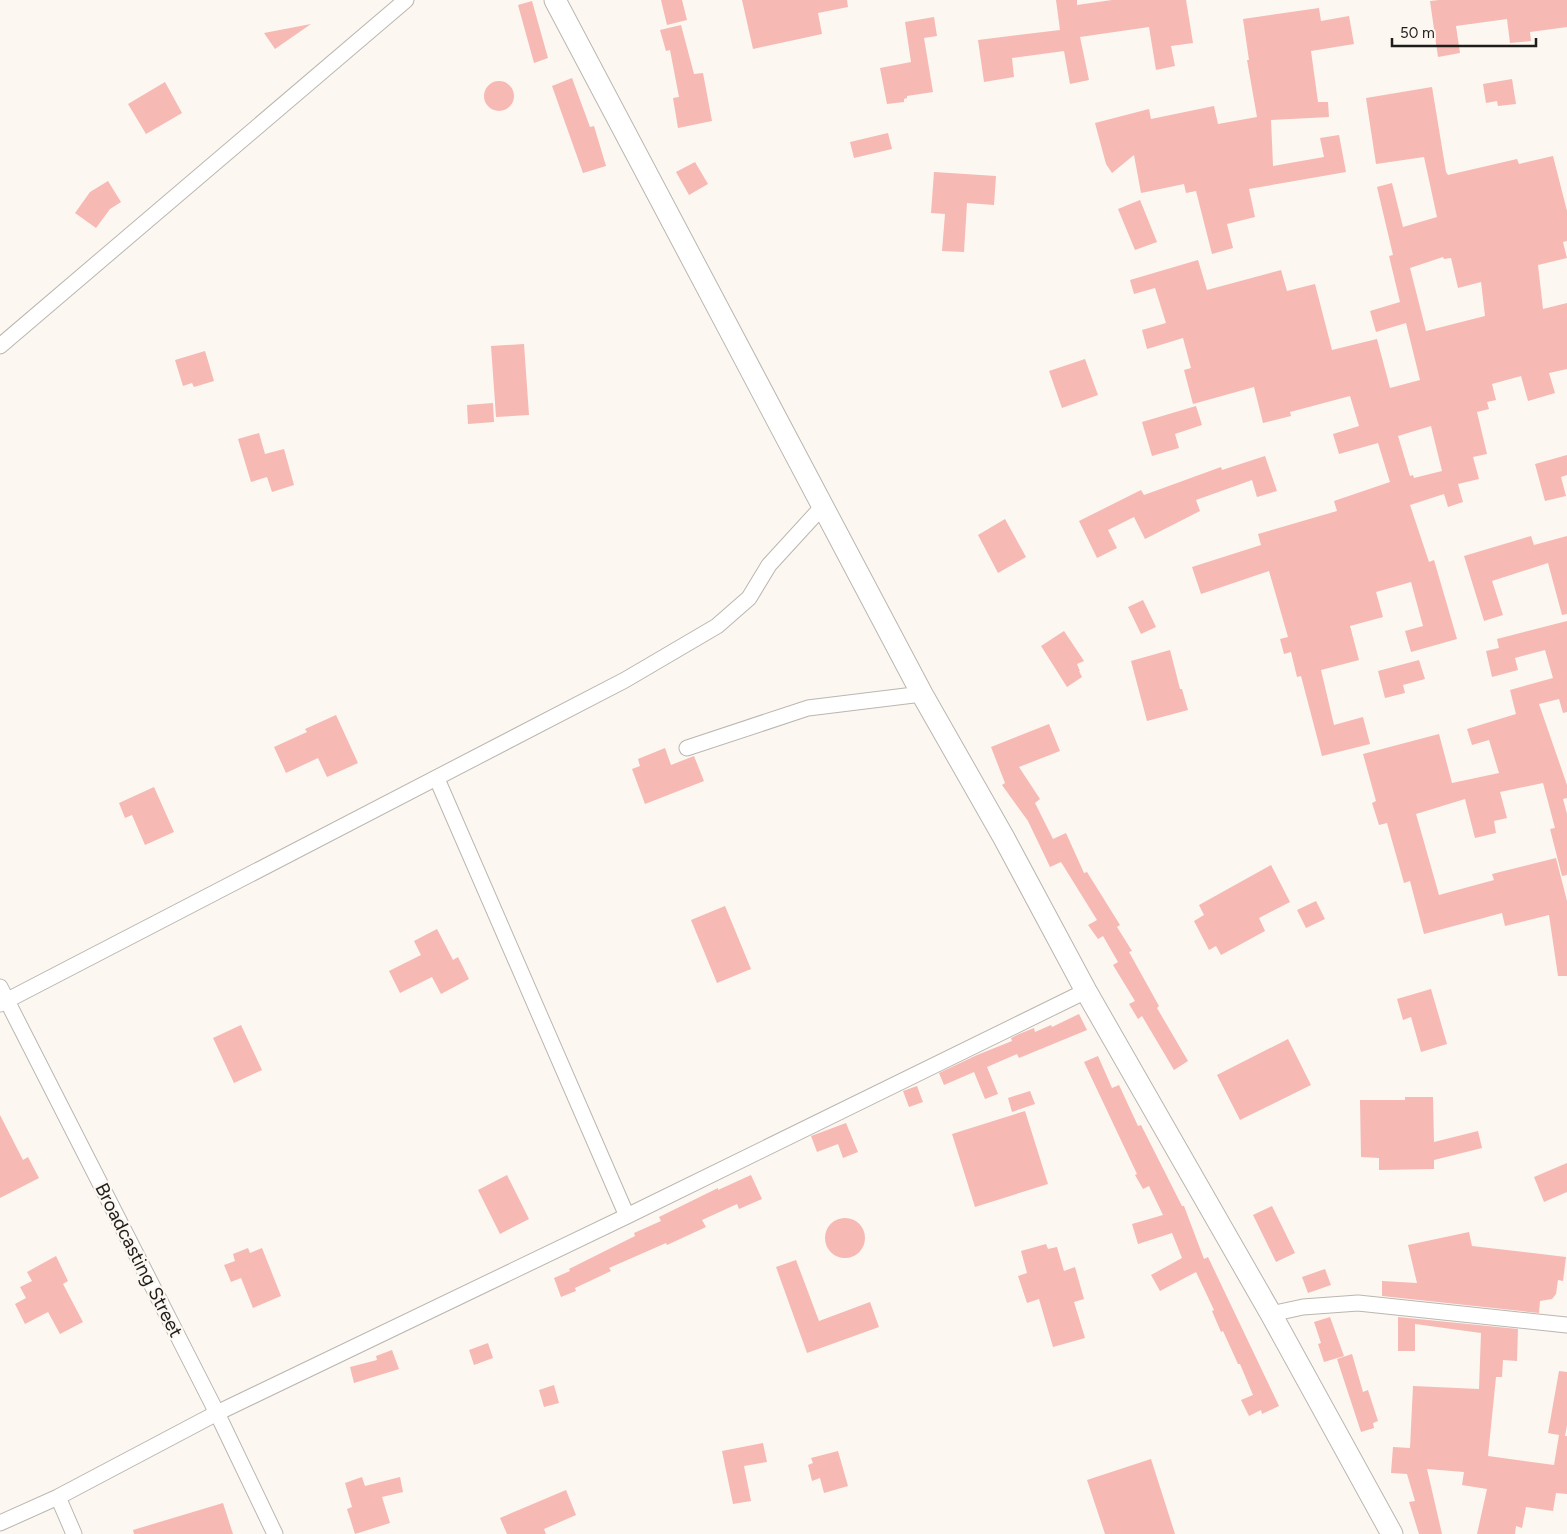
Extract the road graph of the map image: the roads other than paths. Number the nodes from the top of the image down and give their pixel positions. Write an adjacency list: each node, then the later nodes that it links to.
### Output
1 (406, 0): 3 (street)
2 (555, 0): 4 (main road)
3 (0, 346)
4 (823, 506): 5 (main road); 7 (street)
5 (922, 694): 6 (street); 8 (main road)
6 (687, 748)
7 (437, 778): 9 (street); 10 (street)
8 (1086, 991): 10 (street); 11 (main road)
9 (2, 997): 13 (street, Broadcasting Street)
10 (627, 1216): 13 (street)
11 (1272, 1314): 12 (street); 18 (main road)
12 (1567, 1325)
13 (217, 1413): 14 (street); 17 (street, Broadcasting Street)
14 (58, 1497): 15 (street); 16 (street)
15 (0, 1523)
16 (74, 1534)
17 (275, 1534)
18 (1392, 1534)

